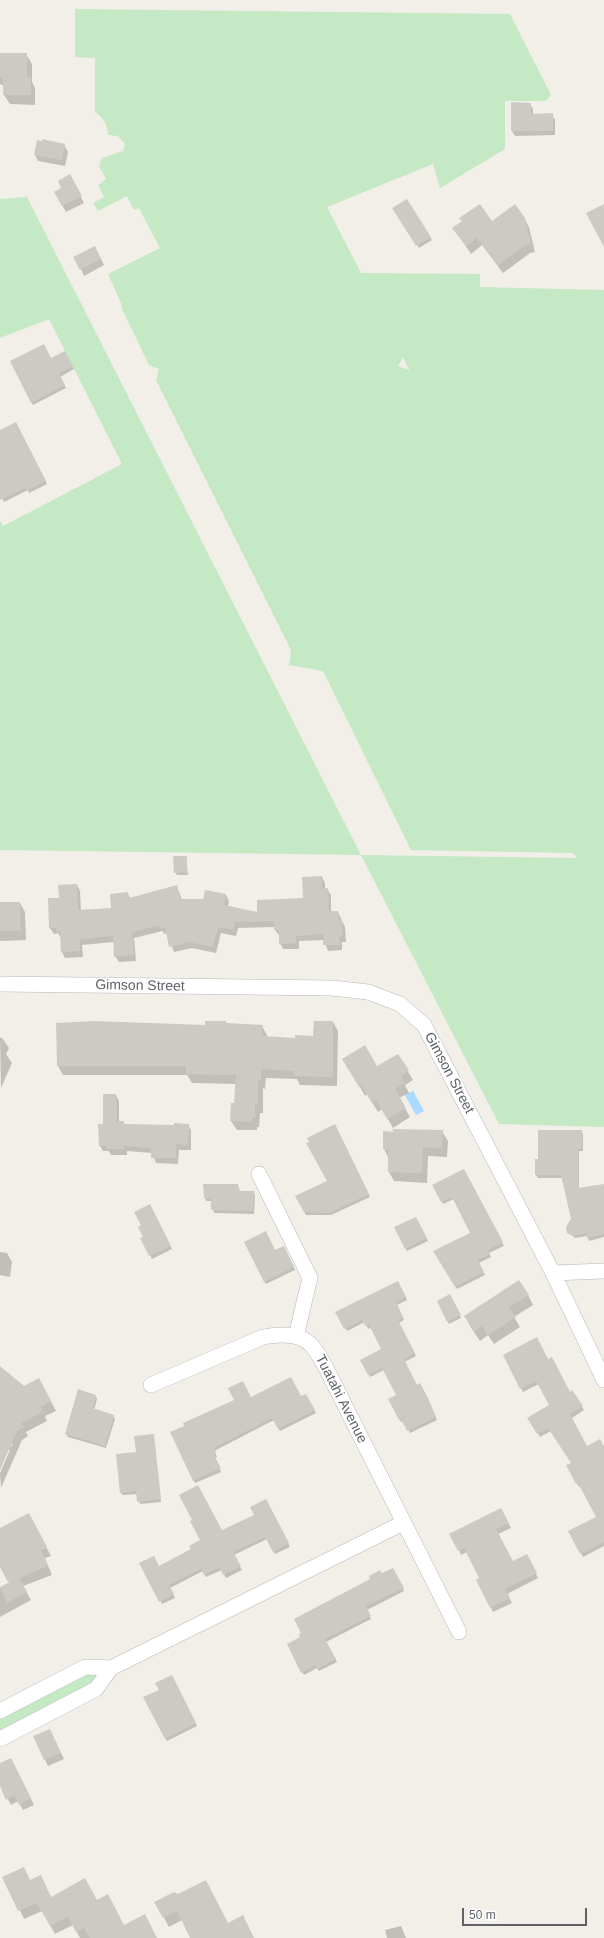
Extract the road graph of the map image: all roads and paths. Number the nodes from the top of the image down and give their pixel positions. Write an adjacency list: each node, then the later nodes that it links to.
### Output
1 (0, 984): 3 (street, Gimson Street)
2 (259, 1174): 5 (street)
3 (553, 1272): 4 (street); 6 (street, Gimson Street)
4 (604, 1272)
5 (296, 1336): 7 (street, Tuatahi Avenue); 8 (street, Tuatahi Avenue)
6 (604, 1380)
7 (151, 1385)
8 (403, 1523): 9 (street, Tuatahi Avenue); 10 (street)
9 (459, 1632)
10 (111, 1668): 11 (street); 12 (street)
11 (0, 1711)
12 (0, 1739)

